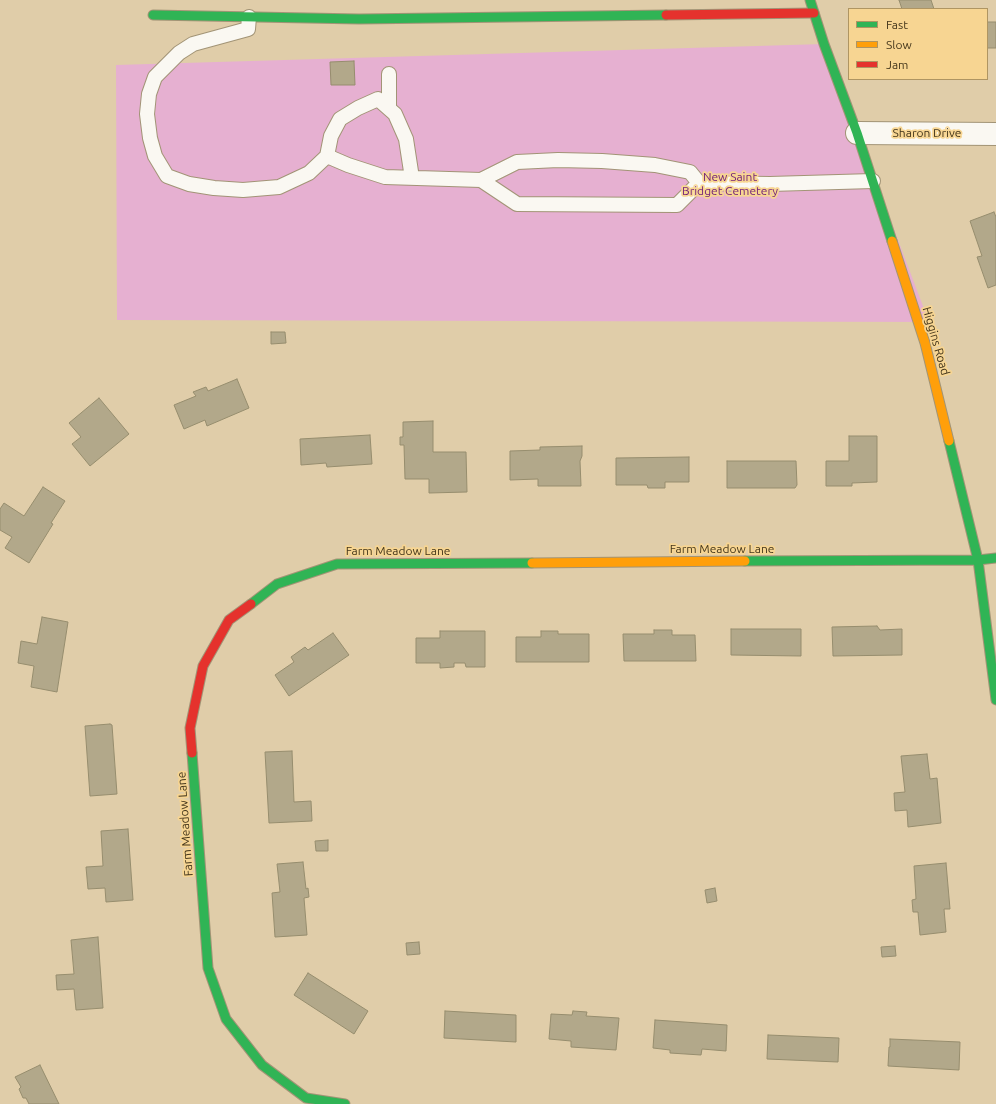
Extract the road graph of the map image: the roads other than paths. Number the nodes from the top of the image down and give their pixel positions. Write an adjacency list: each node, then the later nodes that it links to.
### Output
1 (810, 0): 2 (street, Higgins Road)
2 (814, 13): 4 (street); 7 (street, Higgins Road)
3 (152, 15): 4 (street)
4 (249, 17): 9 (lane)
5 (389, 74): 6 (lane)
6 (388, 108): 9 (lane); 10 (lane)
7 (858, 132): 8 (street, Sharon Drive); 12 (street, Higgins Road)
8 (996, 134)
9 (327, 156): 10 (lane)
10 (412, 178): 11 (lane)
11 (481, 180): 13 (lane); 13 (lane)
12 (873, 181): 13 (lane); 15 (street, Higgins Road)
13 (699, 183)
14 (996, 558): 15 (street, Farm Meadow Lane)
15 (978, 560): 16 (street, Higgins Road); 17 (street, Farm Meadow Lane)
16 (996, 700)
17 (345, 1104)

